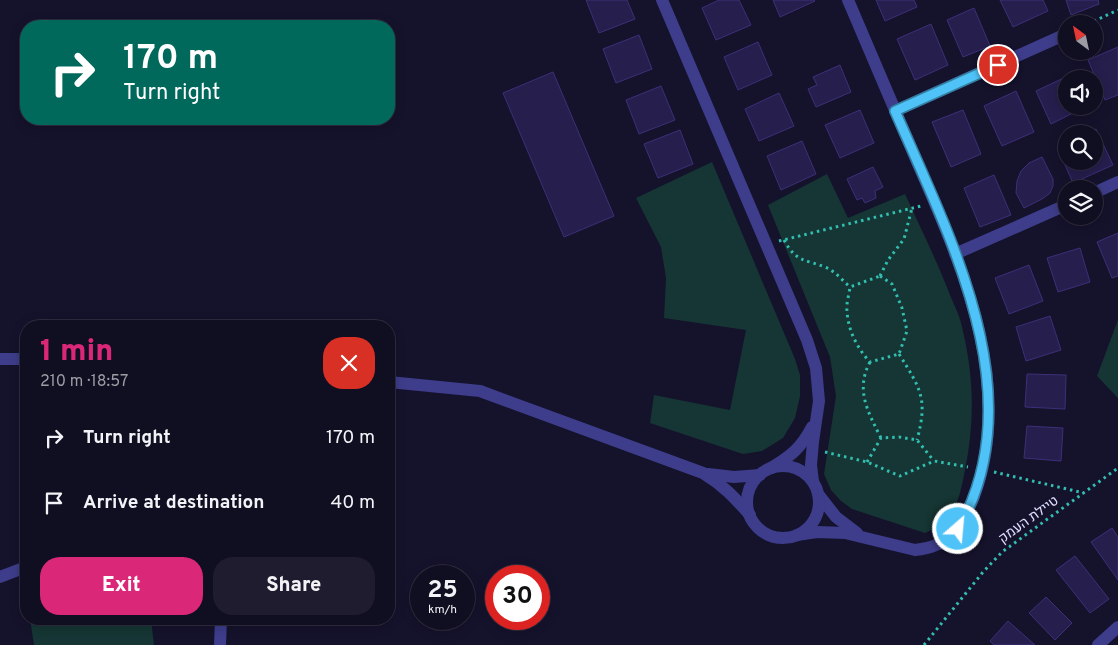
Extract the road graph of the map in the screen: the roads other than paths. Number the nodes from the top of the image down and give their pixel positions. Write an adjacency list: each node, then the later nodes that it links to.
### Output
1 (662, 0): 12 (street)
2 (848, 0): 4 (street)
3 (1058, 38): 4 (street)
4 (895, 111): 8 (street)
5 (1118, 182): 6 (street)
6 (1103, 189)
7 (1058, 209): 8 (street)
8 (955, 254): 18 (street)
9 (0, 359): 10 (street)
10 (20, 360)
11 (395, 383): 14 (street)
12 (815, 417): 13 (street); 15 (street)
13 (765, 471): 14 (street); 15 (street); 16 (street)
14 (703, 474): 16 (street)
15 (815, 488): 17 (street); 18 (street)
16 (750, 515): 17 (street)
17 (797, 535): 18 (street)
18 (863, 537)
19 (20, 569): 20 (street)
20 (0, 577)
21 (221, 625): 23 (street)
22 (1118, 627): 24 (street)
23 (220, 645)
24 (1098, 645)

